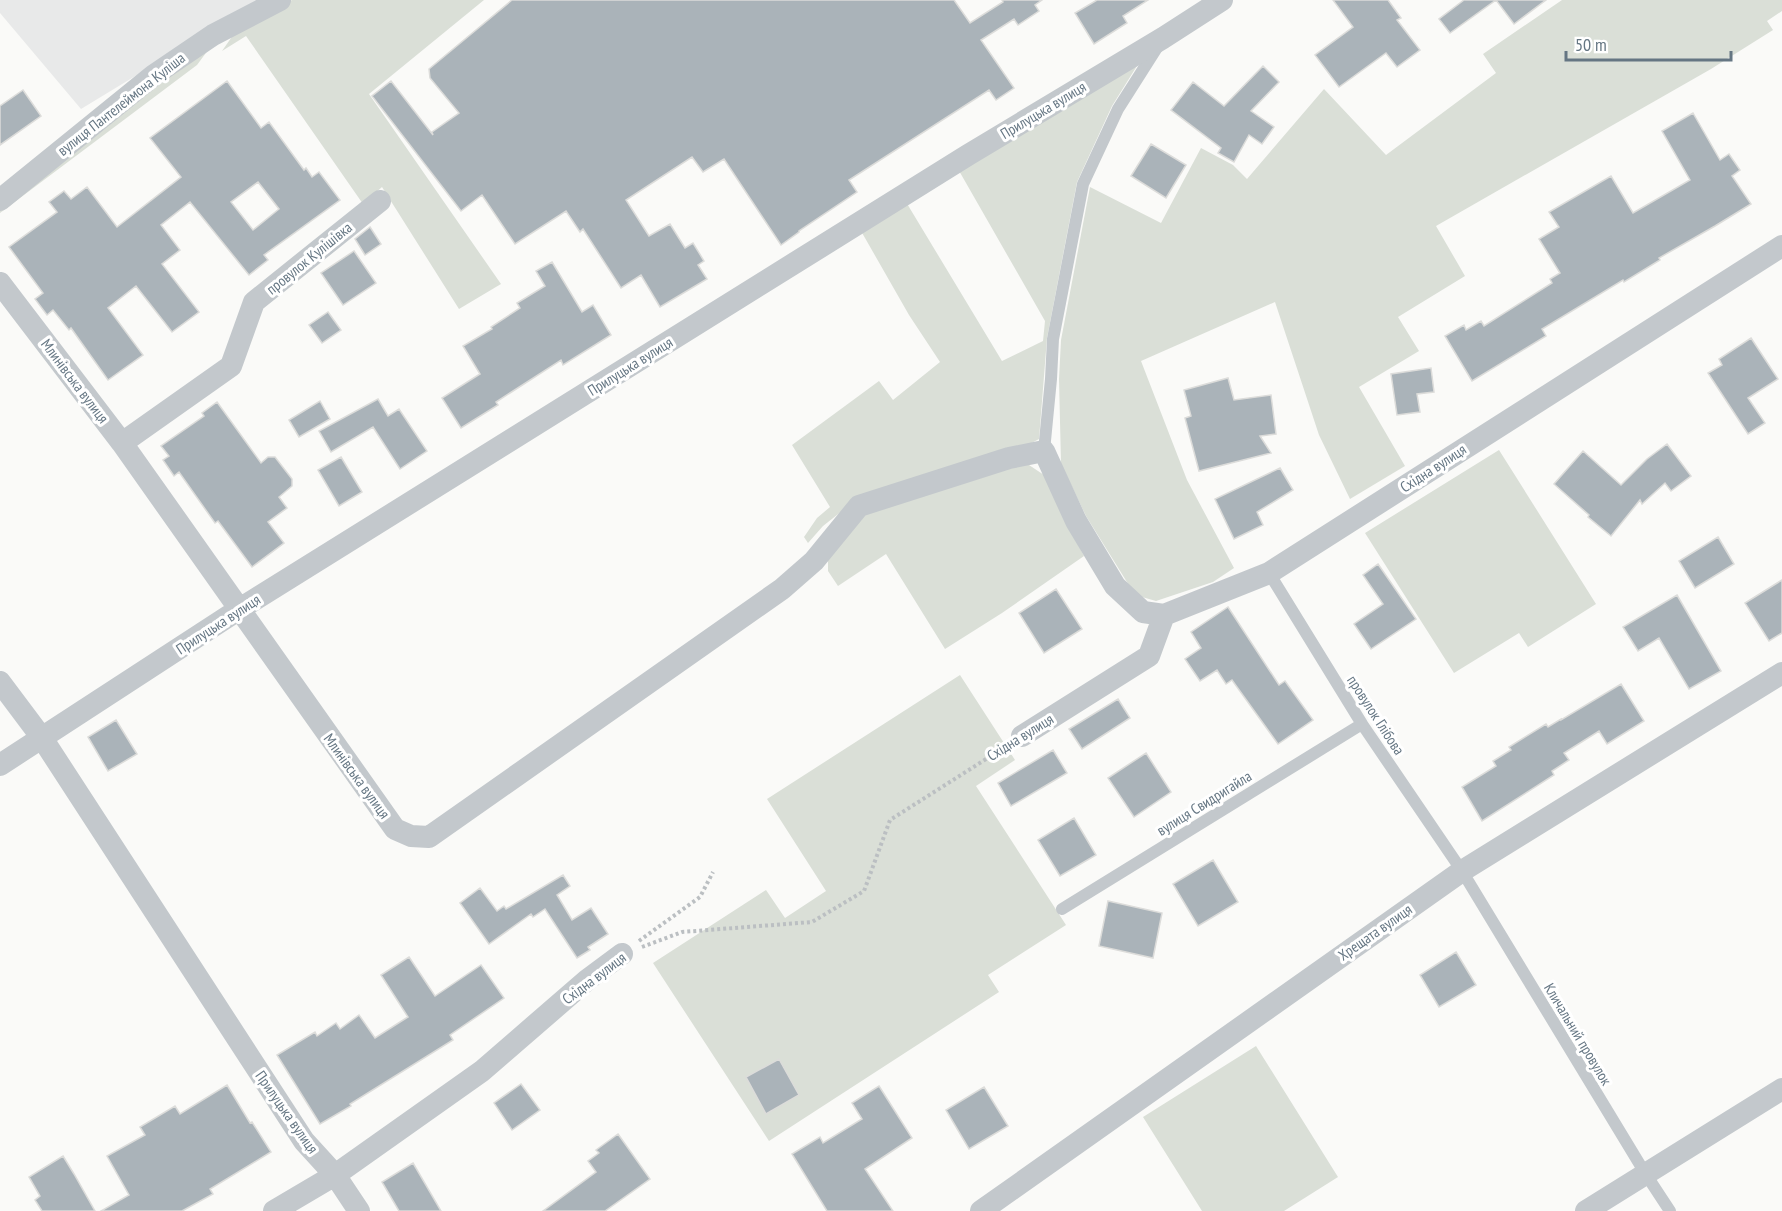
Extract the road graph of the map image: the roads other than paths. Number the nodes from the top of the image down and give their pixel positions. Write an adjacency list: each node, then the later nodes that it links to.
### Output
1 (280, 0): 4 (street, вулиця Пантелеймона Куліша)
2 (1222, 0): 3 (street, Прилуцька вулиця)
3 (1163, 38): 9 (lane); 11 (street, Прилуцька вулиця)
4 (0, 200)
5 (380, 201): 8 (street, провулок Кулішівка)
6 (1782, 246): 10 (street, Східна вулиця)
7 (0, 283): 8 (street, Млинівська вулиця)
8 (122, 444): 11 (street, Млинівська вулиця)
9 (1044, 451): 11 (street, Млинівська вулиця); 12 (street)
10 (1269, 573): 12 (street, Східна вулиця); 15 (lane, провулок Глібова)
11 (238, 610): 17 (street, Прилуцька вулиця)
12 (1164, 615): 16 (street, Східна вулиця)
13 (1782, 673): 19 (street, Хрещата вулиця)
14 (0, 682): 17 (street, Прилуцька вулиця)
15 (1362, 724): 19 (lane, провулок Глібова); 20 (lane, вулиця Свидригайла)
16 (1022, 736)
17 (42, 738): 18 (street, Прилуцька вулиця); 24 (street, Прилуцька вулиця)
18 (0, 765)
19 (1462, 871): 23 (lane, Кличальний провулок); 27 (street, Хрещата вулиця)
20 (1062, 909)
21 (622, 954): 24 (street, Східна вулиця)
22 (1782, 1089): 23 (street)
23 (1645, 1173): 28 (street); 29 (lane, Кличальний провулок)
24 (335, 1175): 25 (street, Східна вулиця); 26 (street, Прилуцька вулиця)
25 (274, 1211)
26 (359, 1211)
27 (981, 1211)
28 (1586, 1211)
29 (1670, 1211)

